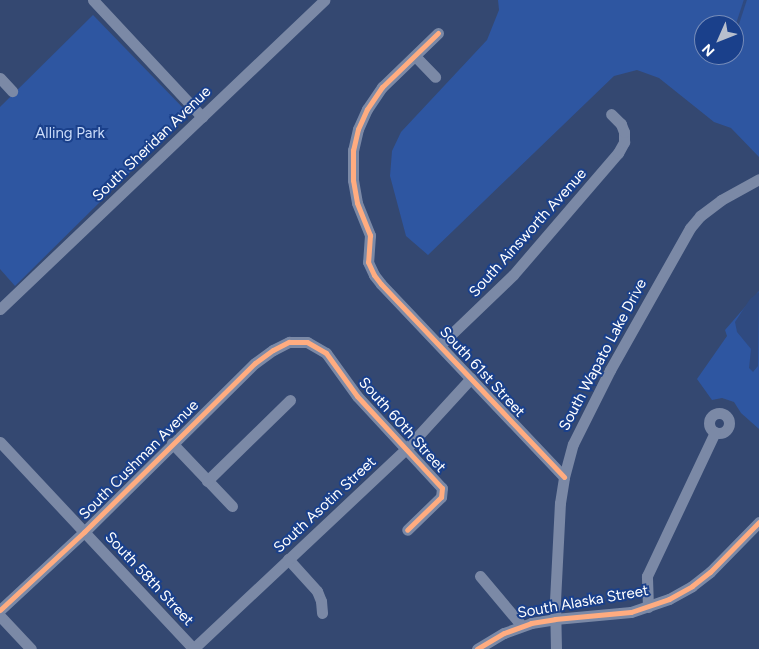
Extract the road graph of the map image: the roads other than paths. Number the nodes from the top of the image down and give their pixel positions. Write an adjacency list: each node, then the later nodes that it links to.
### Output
1 (93, 0): 9 (street)
2 (324, 0): 9 (street, South Sheridan Avenue)
3 (438, 33): 4 (street)
4 (415, 56): 5 (street); 13 (street, South 61st Street)
5 (435, 77)
6 (0, 78): 7 (street)
7 (12, 91)
8 (611, 114): 13 (street, South Ainsworth Avenue)
9 (202, 117): 11 (street, South Sheridan Avenue)
10 (759, 179): 20 (street, South Wapato Lake Drive)
11 (0, 309)
12 (304, 342): 18 (street, South Cushman Avenue); 19 (street, South 60th Street)
13 (440, 346): 14 (street, South 61st Street)
14 (471, 378): 19 (street, South Asotin Street); 20 (street, South 61st Street)
15 (290, 400): 21 (street)
16 (715, 432): 28 (street)
17 (0, 442): 25 (street, South 58th Street)
18 (172, 443): 21 (street); 25 (street, South Cushman Avenue)
19 (406, 449): 24 (street, South 60th Street); 26 (street, South Asotin Street)
20 (564, 477): 32 (street, South Wapato Lake Drive)
21 (207, 481): 22 (street)
22 (232, 506)
23 (759, 522): 28 (street, South Alaska Street)
24 (407, 530)
25 (84, 532): 29 (street, South Cushman Avenue); 35 (street, South 58th Street)
26 (288, 560): 30 (street); 35 (street, South Asotin Street)
27 (480, 576): 33 (street)
28 (648, 607): 32 (street, South Alaska Street)
29 (0, 610)
30 (322, 613)
31 (0, 616): 34 (street)
32 (555, 619): 33 (street, South Alaska Street); 37 (street)
33 (522, 626): 36 (street, South Alaska Street)
34 (31, 649)
35 (194, 649)
36 (477, 649)
37 (556, 649)

